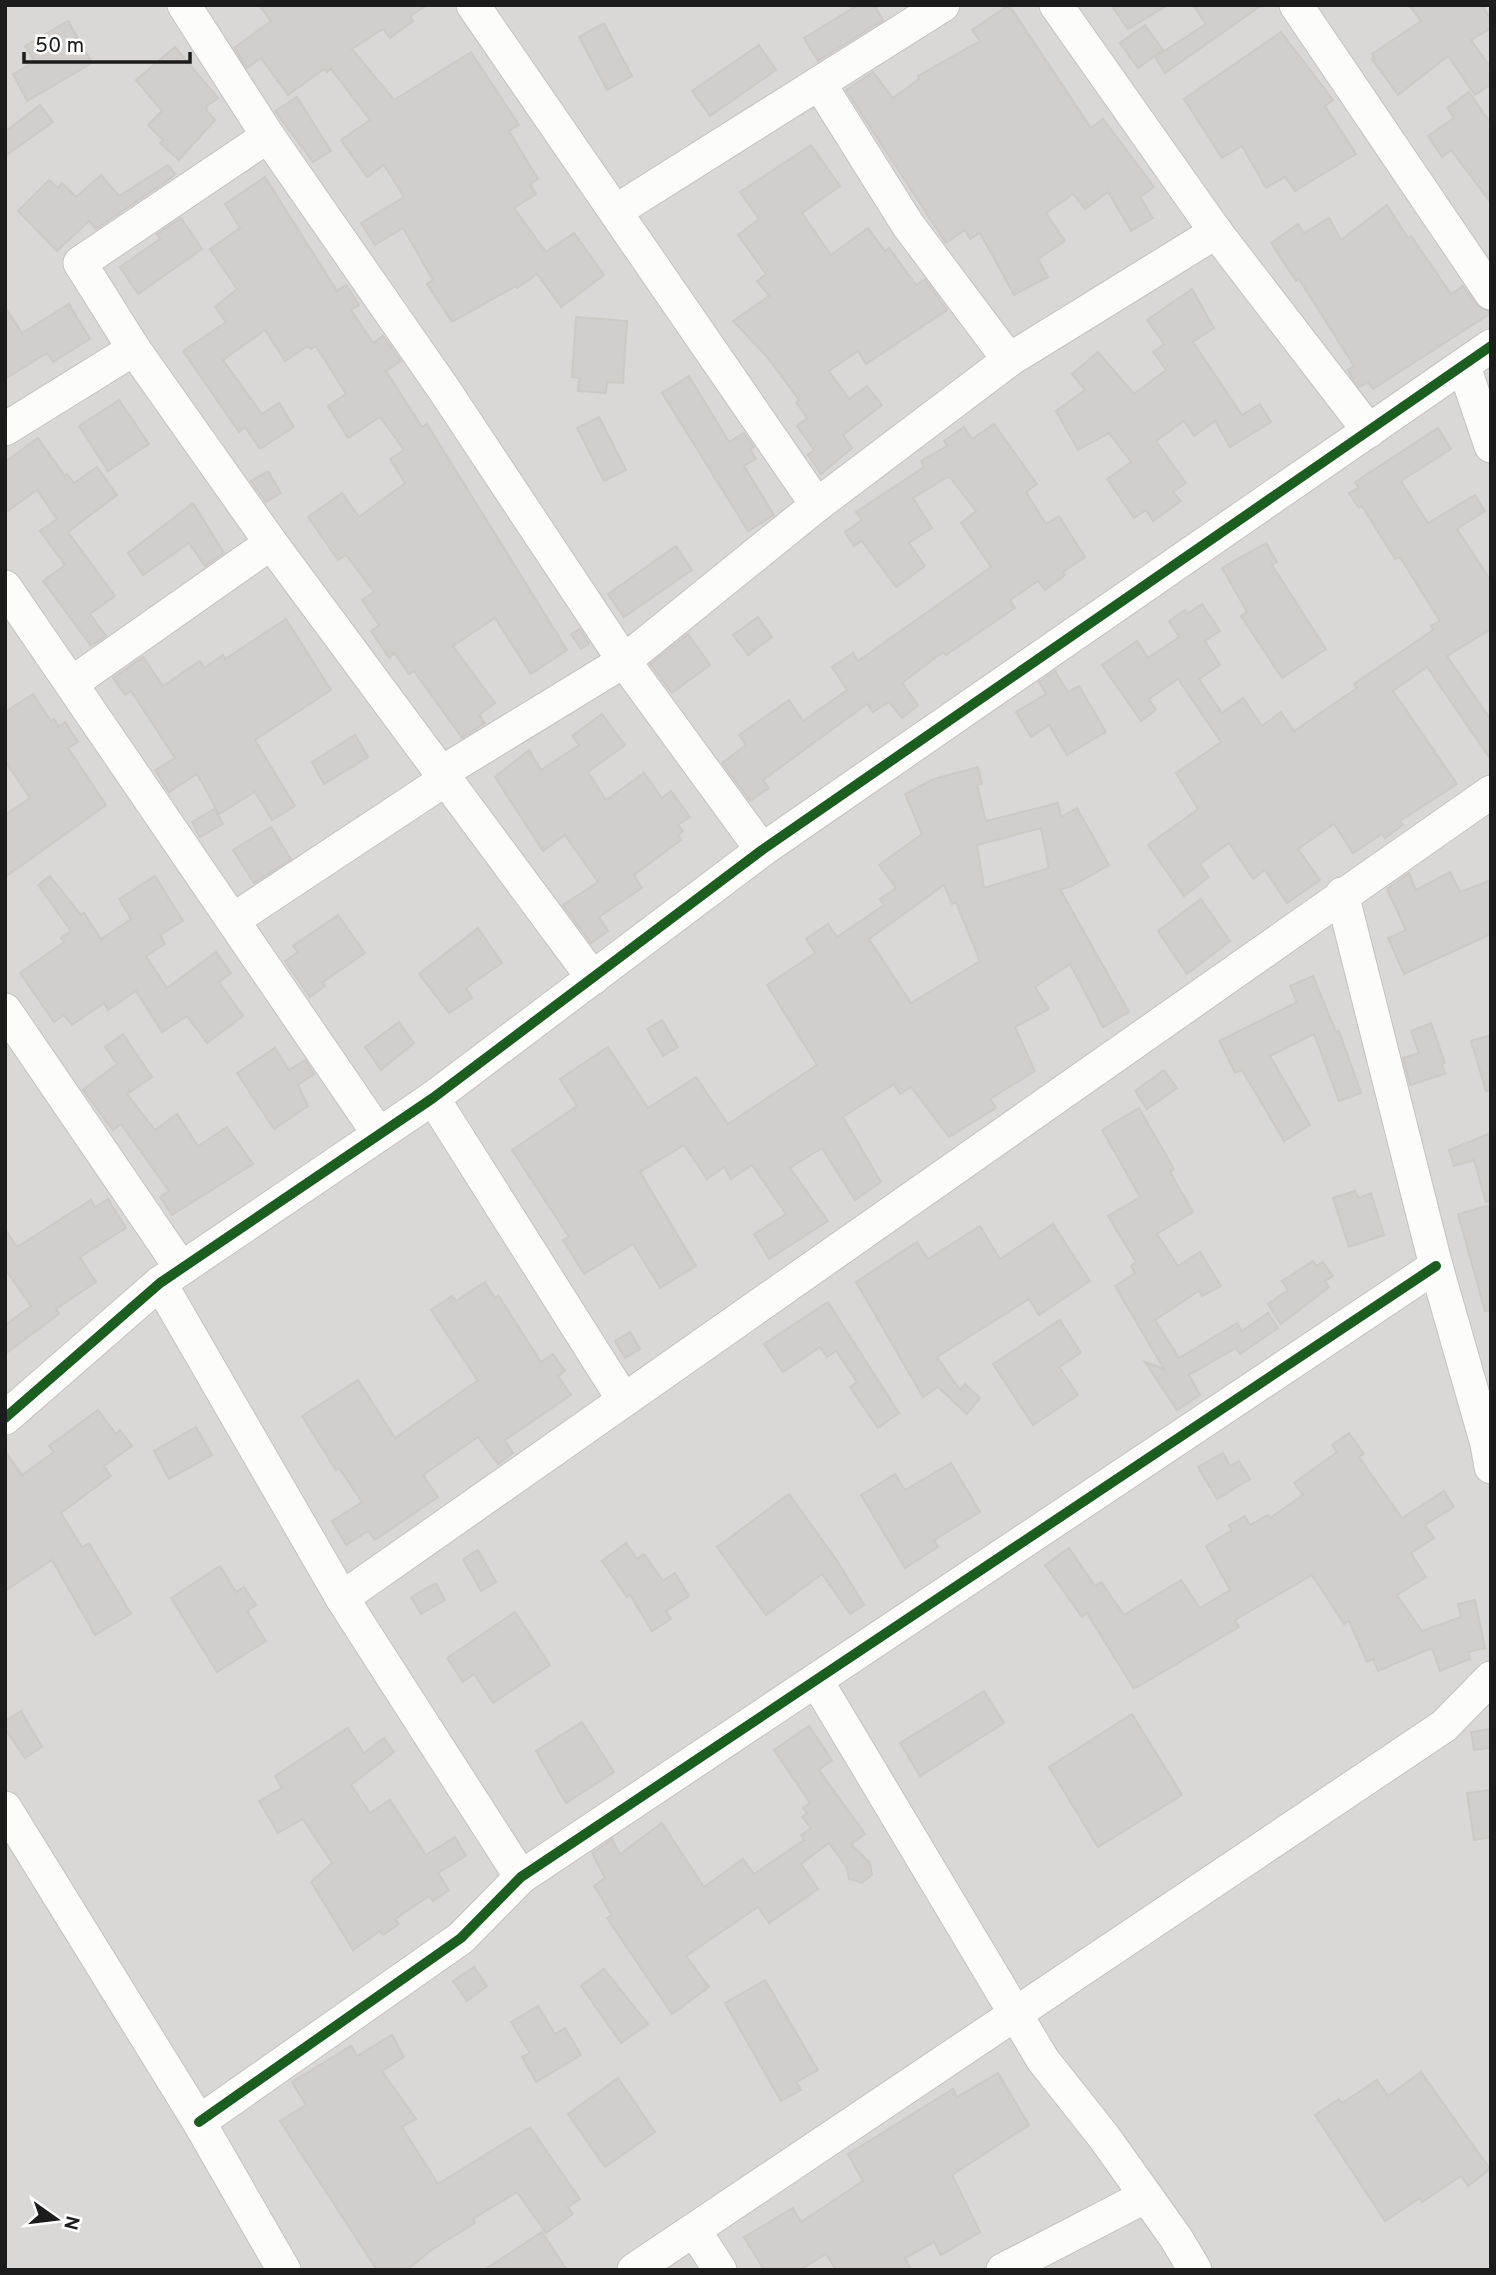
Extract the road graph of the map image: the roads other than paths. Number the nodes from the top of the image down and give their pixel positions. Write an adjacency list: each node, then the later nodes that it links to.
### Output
1 (184, 5): 7 (street)
2 (474, 5): 8 (street)
3 (943, 5): 6 (street)
4 (1056, 5): 9 (street)
5 (1296, 5): 10 (street)
6 (819, 83): 8 (street); 13 (street)
7 (268, 136): 12 (street); 21 (street)
8 (616, 211): 18 (street)
9 (1216, 232): 13 (street); 16 (street)
10 (1491, 293)
11 (1491, 346): 14 (street)
12 (134, 349): 15 (street); 19 (street)
13 (1009, 360): 18 (street)
14 (1464, 367): 16 (street); 17 (street)
15 (5, 429)
16 (1370, 431): 25 (street)
17 (1491, 446)
18 (817, 505): 21 (street)
19 (271, 543): 22 (street); 23 (street)
20 (5, 587): 22 (street)
21 (624, 661): 23 (street); 25 (street)
22 (72, 683): 27 (street)
23 (444, 776): 27 (street); 28 (street)
24 (1491, 792): 26 (street)
25 (762, 850): 28 (street)
26 (1342, 894): 32 (street); 34 (street)
27 (233, 920): 31 (street)
28 (593, 978): 30 (street)
29 (5, 1010): 33 (street)
30 (433, 1098): 31 (street); 34 (street)
31 (377, 1133): 33 (street)
32 (1436, 1266): 36 (street); 39 (street)
33 (171, 1275): 35 (street); 37 (street)
34 (623, 1399): 37 (street)
35 (5, 1418)
36 (1491, 1466)
37 (342, 1598): 41 (street)
38 (1491, 1678): 42 (street)
39 (816, 1680): 41 (street); 42 (street)
40 (5, 1808): 43 (street)
41 (521, 1877): 43 (street)
42 (1015, 2014): 44 (street); 45 (street)
43 (199, 2122): 46 (street)
44 (1146, 2196): 49 (street); 50 (street)
45 (694, 2230): 47 (street); 48 (street)
46 (284, 2270)
47 (634, 2270)
48 (720, 2270)
49 (1003, 2270)
50 (1195, 2270)

